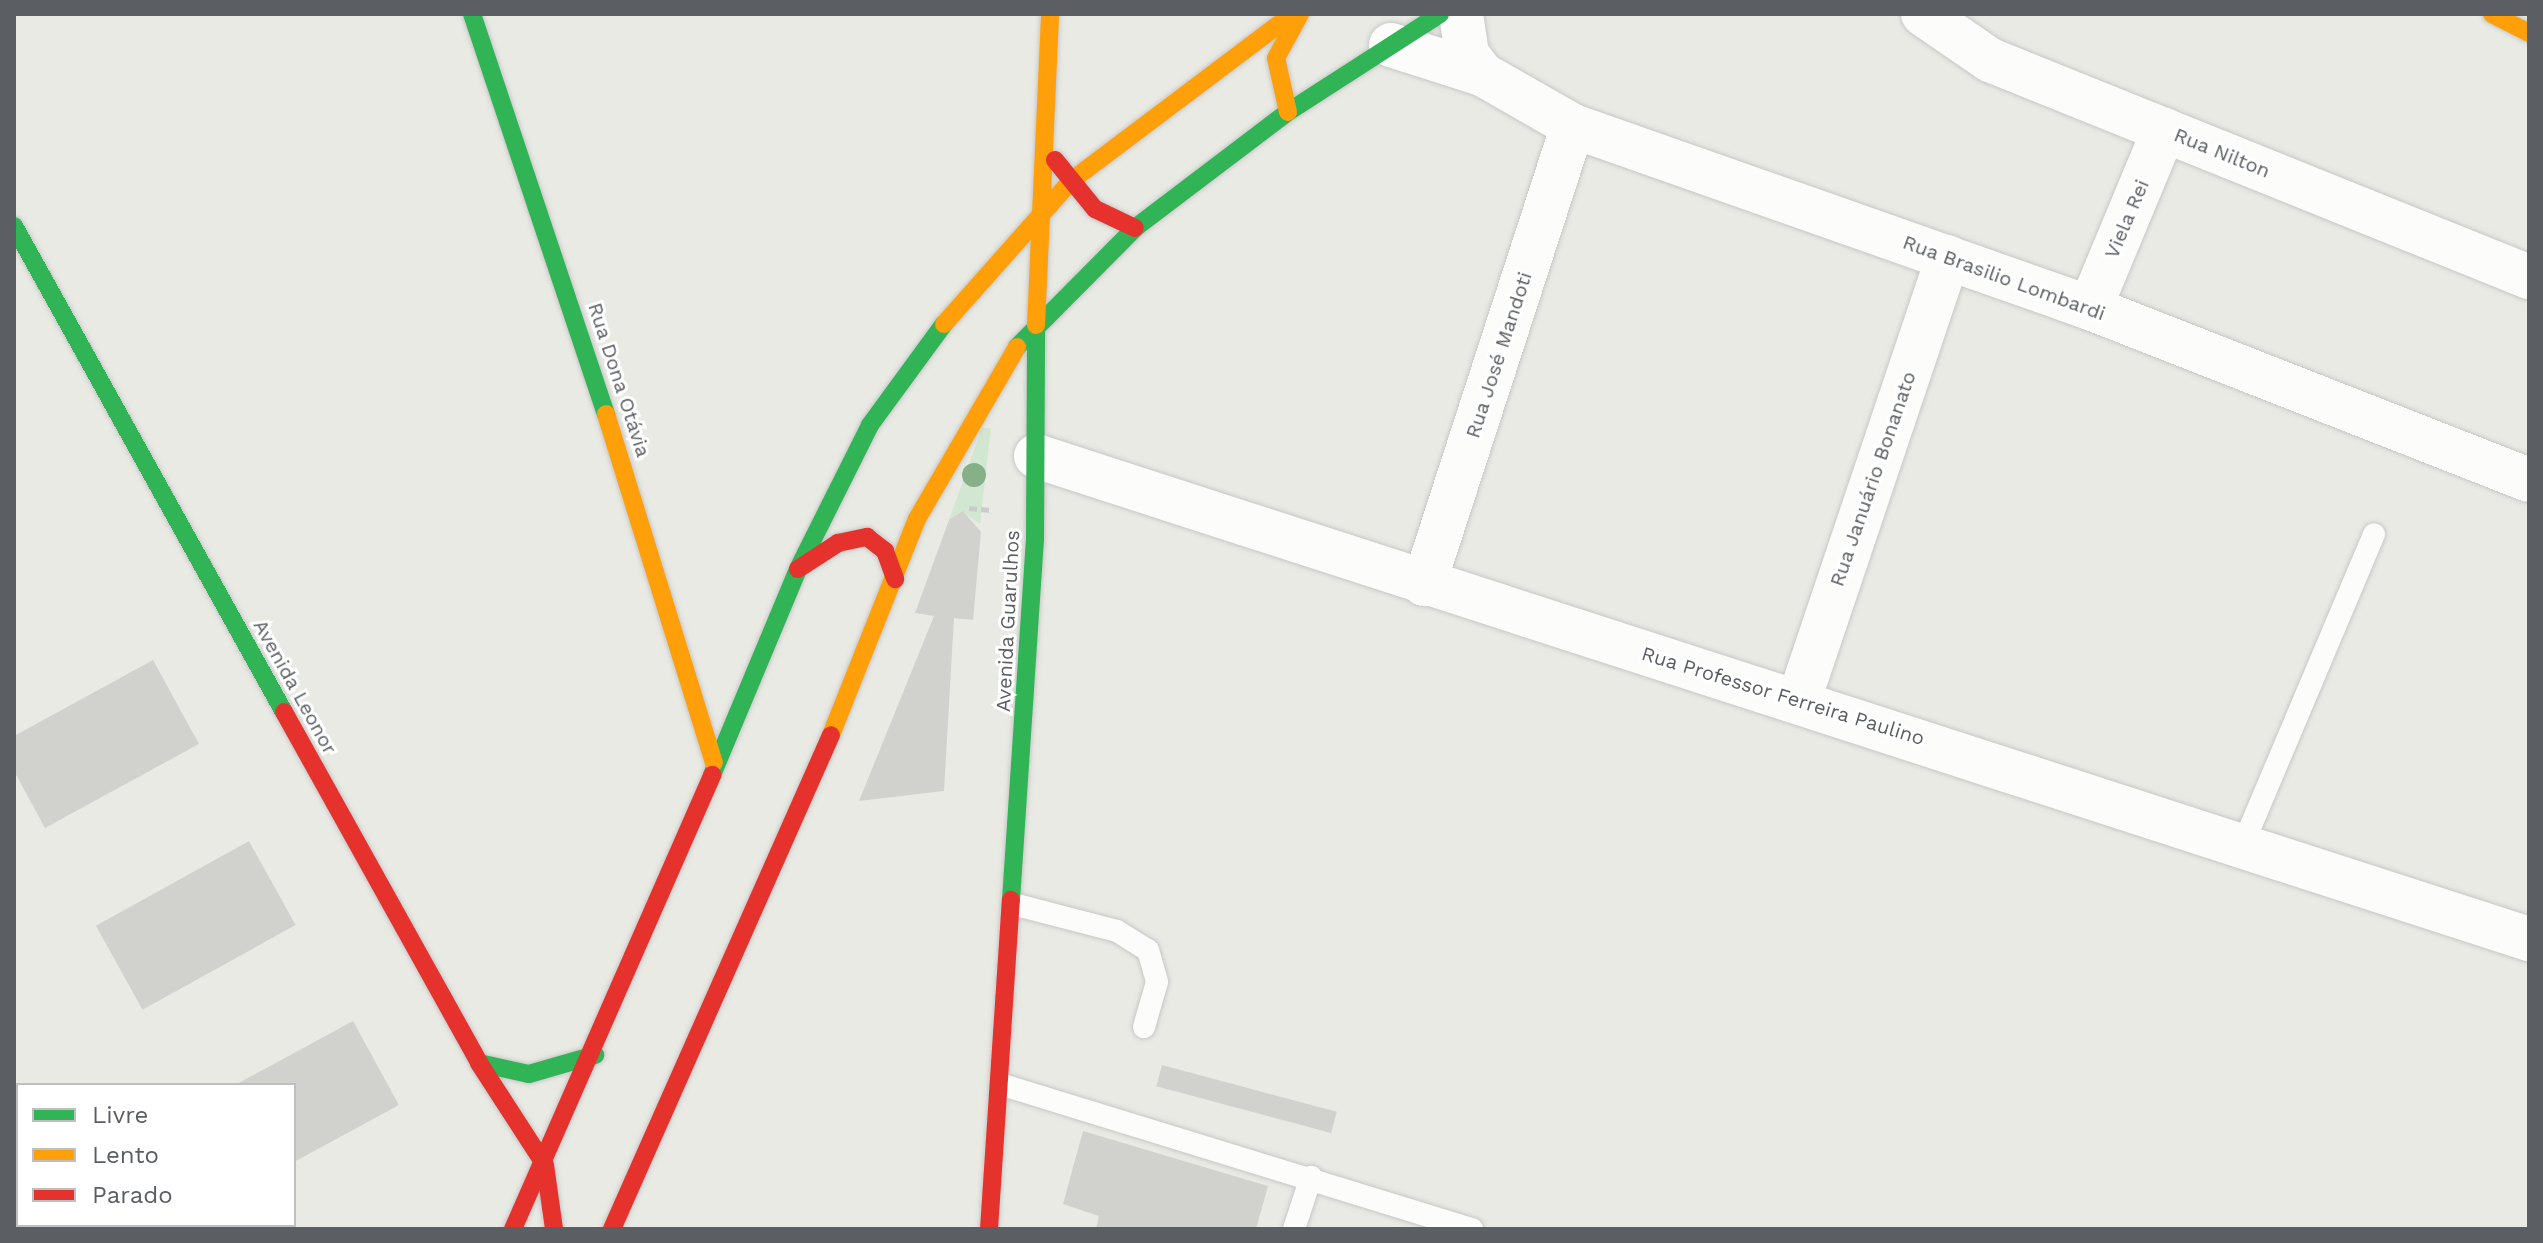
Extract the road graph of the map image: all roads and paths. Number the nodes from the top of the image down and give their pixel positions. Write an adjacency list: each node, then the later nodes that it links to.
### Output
1 (472, 14): 31 (main road, Rua Dona Otávia)
2 (1050, 14): 15 (main road, Avenida Guarulhos)
3 (1293, 14): 16 (main road)
4 (1300, 14): 12 (main road)
5 (1440, 14): 10 (main road)
6 (1461, 14): 11 (street)
7 (1923, 14): 14 (street, Rua Nilton)
8 (2492, 14): 9 (main road)
9 (2529, 33)
10 (1391, 45): 11 (street, Rua Brasilio Lombardi); 12 (main road)
11 (1482, 74): 13 (street, Rua Brasilio Lombardi)
12 (1288, 112): 19 (main road)
13 (1573, 126): 20 (street, Rua Brasilio Lombardi); 29 (street, Rua José Mandoti)
14 (2164, 130): 21 (street, Rua Nilton); 22 (street, Viela Rei)
15 (1041, 142): 16 (main road); 17 (main road, Avenida Guarulhos)
16 (1071, 181): 17 (main road); 19 (main road)
17 (1036, 216): 23 (main road, Avenida Guarulhos); 27 (main road)
18 (14, 226): 37 (main road, Avenida Leonor)
19 (1135, 228): 23 (main road)
20 (1948, 257): 22 (street, Rua Brasilio Lombardi); 30 (street, Rua Januário Bonanato)
21 (2529, 277)
22 (2090, 308): 25 (street, Rua Brasilio Lombardi)
23 (1039, 319): 24 (main road, Avenida Guarulhos); 28 (main road)
24 (1036, 456): 29 (street, Rua Professor Ferreira Paulino); 33 (main road, Avenida Guarulhos)
25 (2529, 480)
26 (2374, 534): 32 (lane)
27 (798, 569): 28 (main road); 31 (main road)
28 (895, 579): 43 (main road)
29 (1424, 584): 30 (street, Rua Professor Ferreira Paulino)
30 (1799, 700): 32 (street, Rua Professor Ferreira Paulino)
31 (714, 763): 36 (main road)
32 (2244, 842): 34 (street, Rua Professor Ferreira Paulino)
33 (1013, 904): 35 (lane); 38 (main road, Avenida Guarulhos)
34 (2529, 939)
35 (1144, 1027)
36 (595, 1055): 37 (main road); 39 (main road)
37 (479, 1063): 39 (main road, Avenida Leonor)
38 (1003, 1085): 40 (lane); 44 (main road, Avenida Guarulhos)
39 (545, 1165): 41 (main road); 42 (main road)
40 (1311, 1177): 45 (lane); 46 (lane)
41 (513, 1229)
42 (554, 1229)
43 (612, 1229)
44 (989, 1229)
45 (1294, 1229)
46 (1472, 1229)

